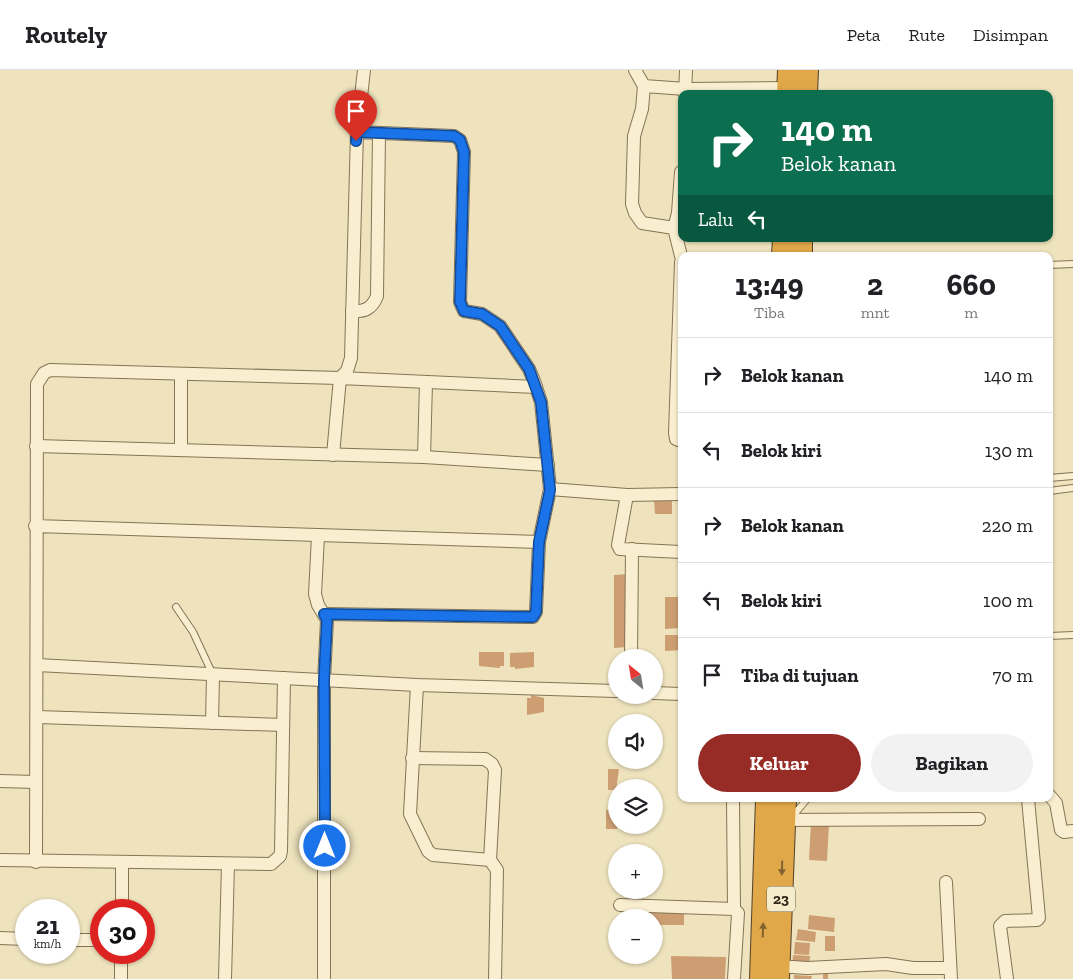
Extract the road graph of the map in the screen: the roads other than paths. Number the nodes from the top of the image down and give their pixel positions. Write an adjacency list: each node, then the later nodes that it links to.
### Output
1 (364, 70): 10 (street)
2 (635, 70): 6 (street)
3 (686, 70): 8 (street)
4 (807, 70): 5 (highway)
5 (792, 83): 9 (street)
6 (644, 86): 7 (street); 13 (street)
7 (678, 90)
8 (685, 90)
9 (698, 90)
10 (357, 132): 11 (street); 17 (street)
11 (379, 133): 17 (street); 21 (street)
12 (678, 212): 13 (street)
13 (674, 228): 14 (street)
14 (680, 252)
15 (1073, 264): 16 (lane)
16 (1053, 265)
17 (352, 311): 19 (street)
18 (181, 374): 19 (street); 24 (street); 25 (street)
19 (340, 378): 20 (street); 26 (street)
20 (426, 382): 21 (street); 27 (street)
21 (536, 387): 28 (street)
22 (678, 394): 23 (street)
23 (678, 439)
24 (36, 446): 25 (street); 36 (street)
25 (181, 450): 26 (street)
26 (333, 455): 27 (street)
27 (424, 457): 28 (street)
28 (548, 465): 32 (street)
29 (1073, 476): 30 (lane)
30 (1053, 478)
31 (1073, 488): 33 (lane)
32 (550, 490): 34 (street); 38 (street)
33 (1053, 490)
34 (622, 494): 35 (street); 39 (street)
35 (678, 494)
36 (35, 526): 37 (street); 46 (street)
37 (318, 536): 38 (street); 42 (street)
38 (539, 542): 42 (street)
39 (632, 549): 40 (street); 45 (street)
40 (678, 552)
41 (176, 607): 47 (lane)
42 (324, 614): 49 (street)
43 (1073, 635): 44 (lane)
44 (1053, 636)
45 (631, 649)
46 (37, 665): 47 (street); 54 (street)
47 (213, 675): 48 (street); 55 (street)
48 (284, 678): 49 (street); 56 (street)
49 (324, 680): 50 (street); 83 (street)
50 (417, 685): 51 (street); 57 (street)
51 (608, 691)
52 (663, 693): 53 (street)
53 (678, 694)
54 (36, 717): 55 (street); 59 (street)
55 (212, 723): 56 (street)
56 (283, 725): 71 (street)
57 (412, 758): 68 (street); 68 (street)
58 (0, 781): 59 (street)
59 (36, 782): 69 (street)
60 (1053, 799): 66 (street)
61 (733, 802): 75 (street)
62 (800, 802): 64 (lane)
63 (1028, 802): 86 (street)
64 (779, 811): 65 (street); 80 (highway, 23)
65 (979, 819)
66 (1073, 831)
67 (0, 860): 69 (street)
68 (490, 860): 84 (street)
69 (36, 862): 70 (street)
70 (122, 863): 71 (street); 73 (street)
71 (228, 864): 82 (street)
72 (946, 882): 79 (street)
73 (122, 899)
74 (620, 905): 75 (street)
75 (734, 909): 85 (street)
76 (0, 938): 77 (street)
77 (15, 939)
78 (121, 964): 81 (street)
79 (950, 974): 80 (street)
80 (772, 975)
81 (121, 979)
82 (225, 979)
83 (324, 979)
84 (495, 979)
85 (734, 979)
86 (1007, 979)

